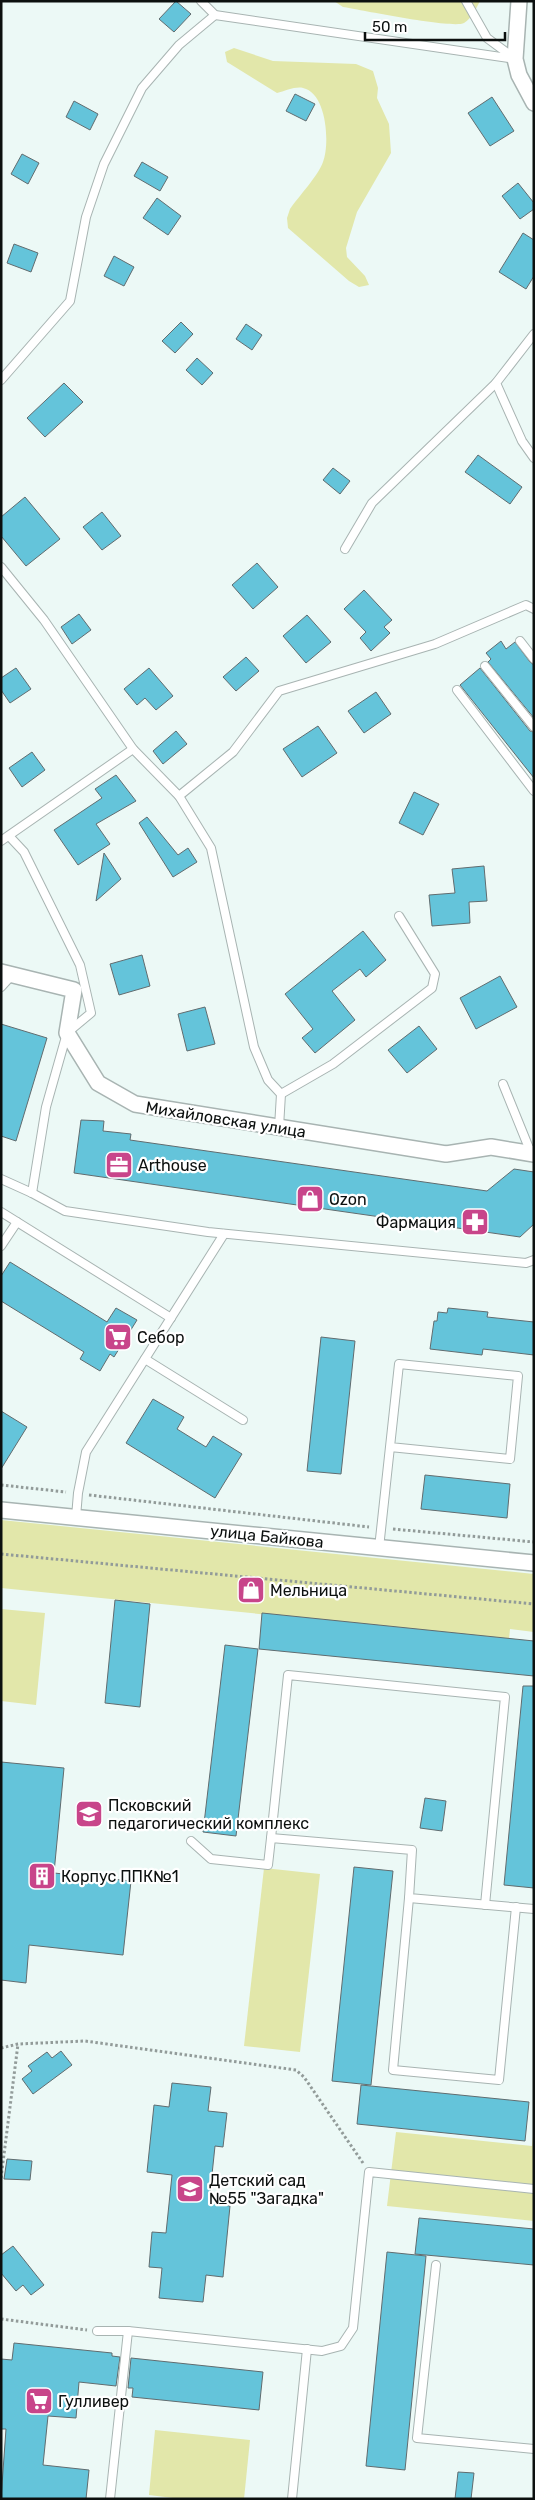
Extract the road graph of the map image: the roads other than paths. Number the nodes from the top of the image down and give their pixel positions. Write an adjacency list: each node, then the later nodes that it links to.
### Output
1 (201, 1): 4 (lane)
2 (466, 1): 5 (lane)
3 (519, 1): 5 (street)
4 (214, 15): 5 (lane); 8 (lane)
5 (515, 59): 6 (street)
6 (534, 103)
7 (534, 334): 9 (lane)
8 (1, 380)
9 (496, 383): 10 (lane); 11 (lane)
10 (534, 458)
11 (345, 549)
12 (1, 568): 19 (lane)
13 (534, 609): 21 (lane)
14 (520, 641): 15 (lane)
15 (534, 659)
16 (485, 666): 18 (lane)
17 (457, 690): 20 (lane)
18 (534, 727)
19 (133, 749): 21 (lane); 22 (lane)
20 (534, 791)
21 (179, 796): 29 (lane)
22 (9, 836): 23 (lane); 27 (lane)
23 (1, 841)
24 (400, 916): 29 (lane)
25 (7, 973): 26 (lane); 27 (street)
26 (1, 987)
27 (67, 1033): 30 (street, Михайловская улица); 33 (lane)
28 (503, 1084): 31 (lane)
29 (281, 1094): 30 (lane)
30 (278, 1127): 31 (street, Михайловская улица)
31 (532, 1153)
32 (1, 1179): 33 (lane)
33 (32, 1193): 36 (lane)
34 (1, 1212): 35 (lane)
35 (17, 1222): 37 (lane); 39 (lane)
36 (224, 1234): 38 (lane); 39 (lane)
37 (1, 1246)
38 (534, 1260)
39 (170, 1318): 40 (lane)
40 (145, 1359): 41 (lane); 44 (lane)
41 (243, 1420)
42 (390, 1446): 42 (lane); 45 (lane)
43 (1, 1510): 44 (street, улица Байкова)
44 (76, 1518): 45 (street, улица Байкова)
45 (380, 1548): 46 (street, улица Байкова)
46 (534, 1563)
47 (271, 1838): 48 (lane); 49 (lane); 50 (lane)
48 (191, 1841)
49 (409, 1898): 50 (lane); 51 (lane)
50 (485, 1905): 51 (lane)
51 (516, 1908): 52 (lane)
52 (534, 1909)
53 (534, 2189): 57 (lane)
54 (436, 2264): 58 (lane)
55 (97, 2331): 56 (lane)
56 (128, 2331): 57 (lane); 59 (lane)
57 (307, 2349): 60 (lane)
58 (534, 2449)
59 (110, 2499)
60 (292, 2499)

